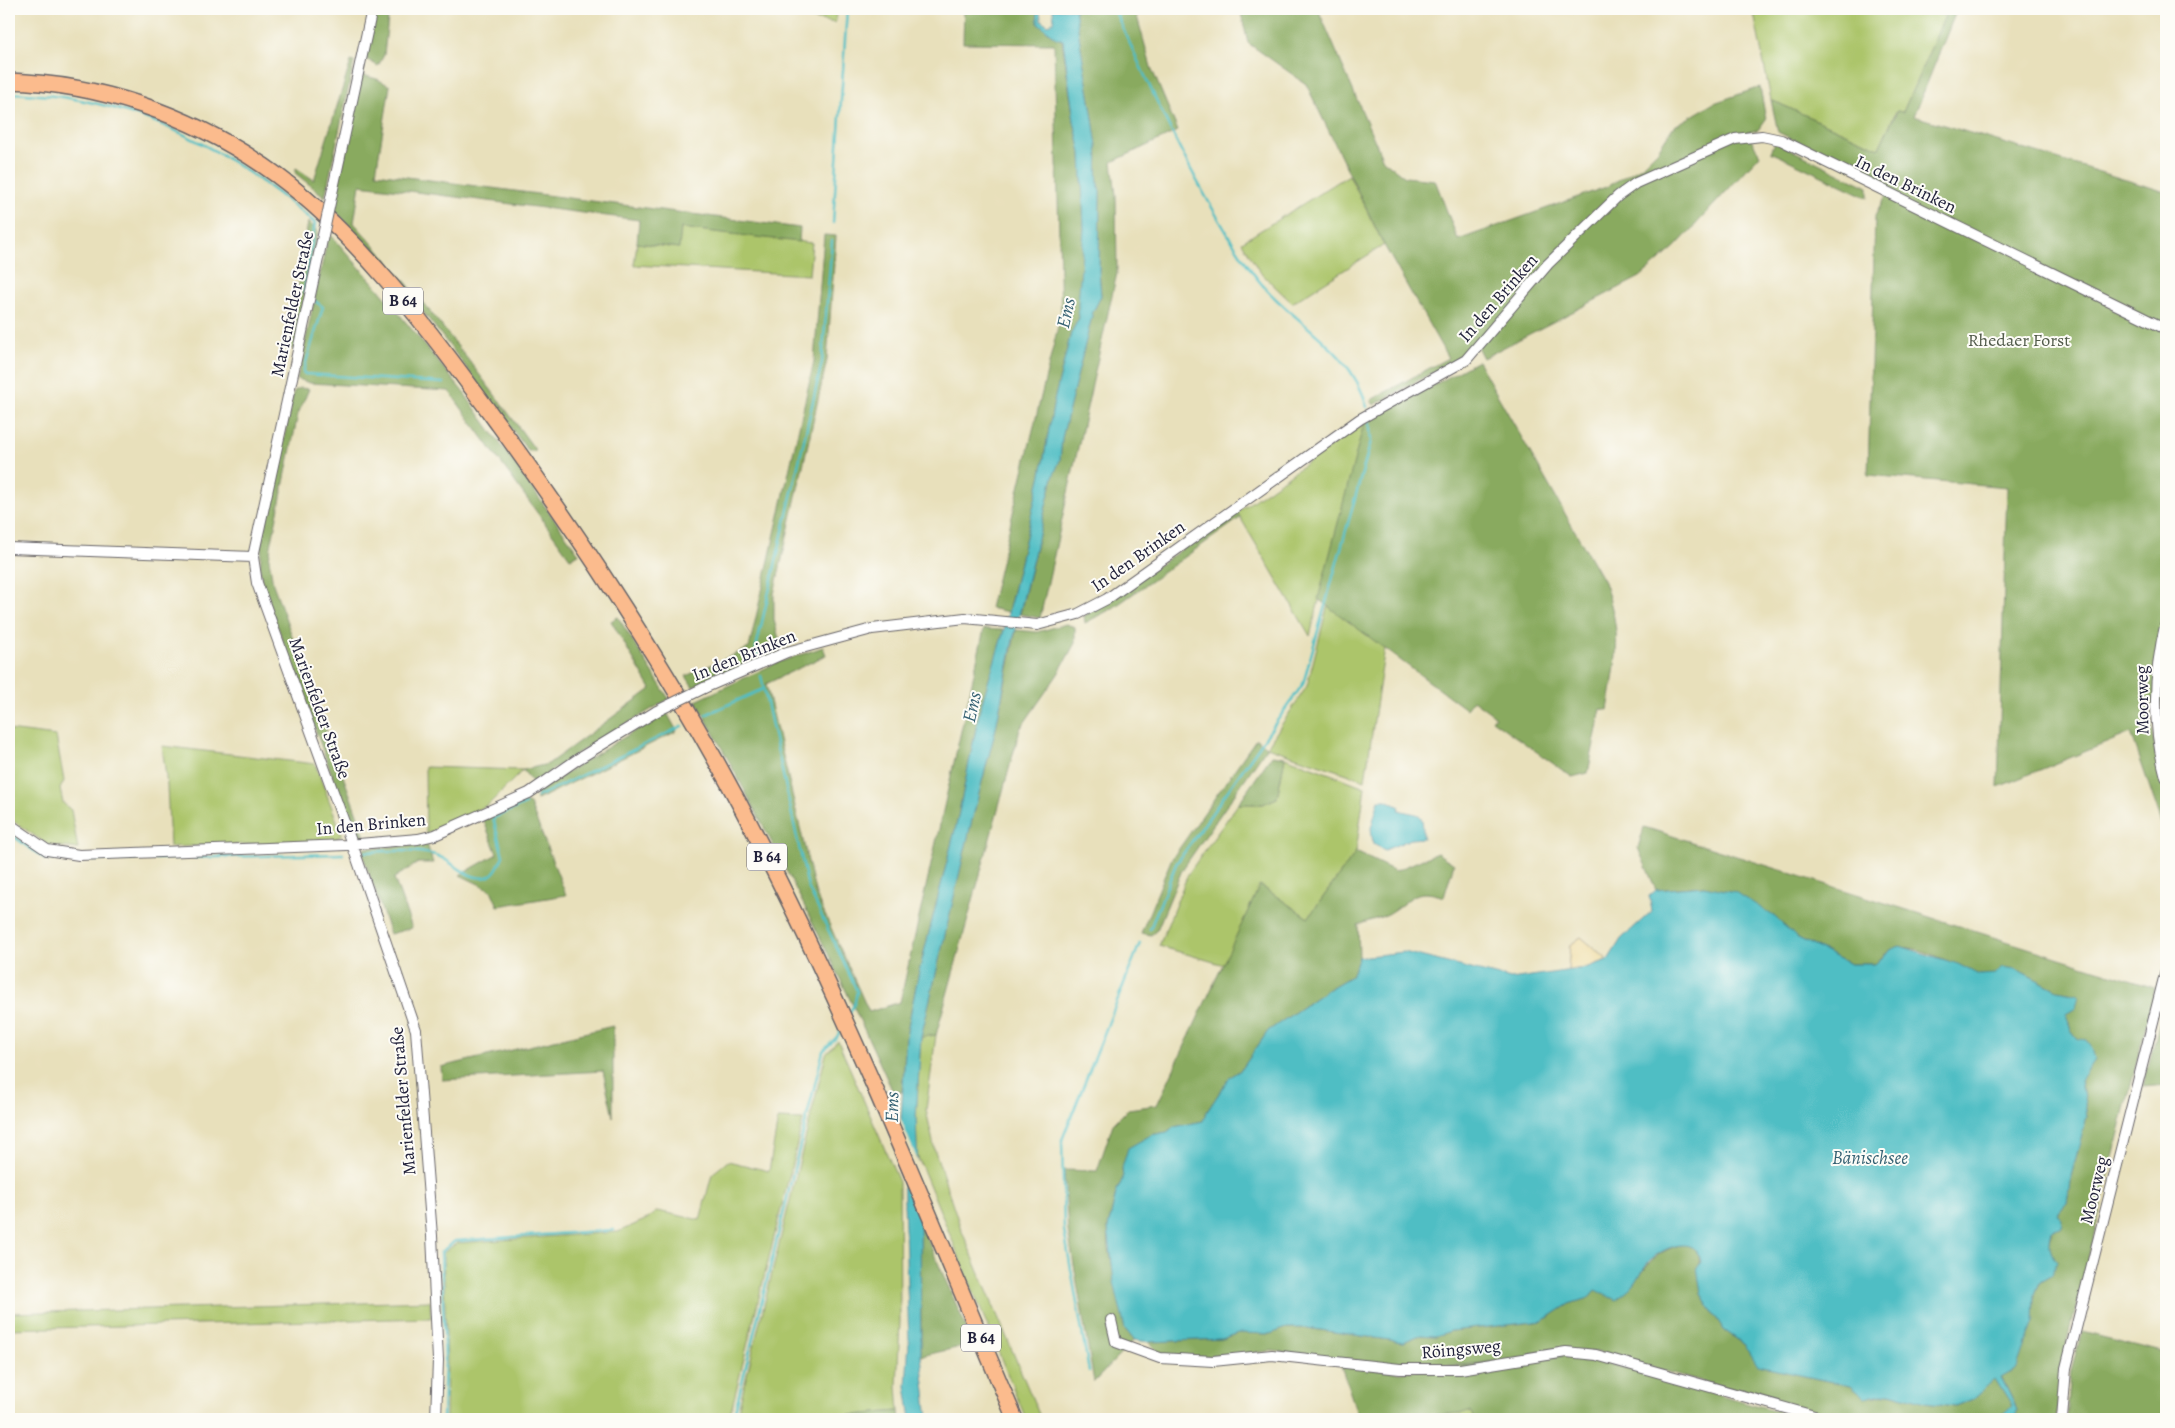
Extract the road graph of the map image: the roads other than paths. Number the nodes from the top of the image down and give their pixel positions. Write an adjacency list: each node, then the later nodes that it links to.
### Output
1 (372, 9): 5 (street, Marienfelder Straße, bridge)
2 (9, 81): 13 (main road, B 64)
3 (2166, 329): 9 (street, In den Brinken, bridge)
4 (9, 548): 5 (street)
5 (253, 558): 9 (street, Marienfelder Straße)
6 (2166, 622): 7 (street, Moorweg)
7 (2166, 777)
8 (9, 824): 9 (street, In den Brinken)
9 (352, 844): 12 (street, Marienfelder Straße)
10 (2166, 970): 15 (street, Moorweg)
11 (1111, 1320): 14 (street, Röingsweg)
12 (436, 1419)
13 (1015, 1419)
14 (1825, 1419)
15 (2062, 1419)

